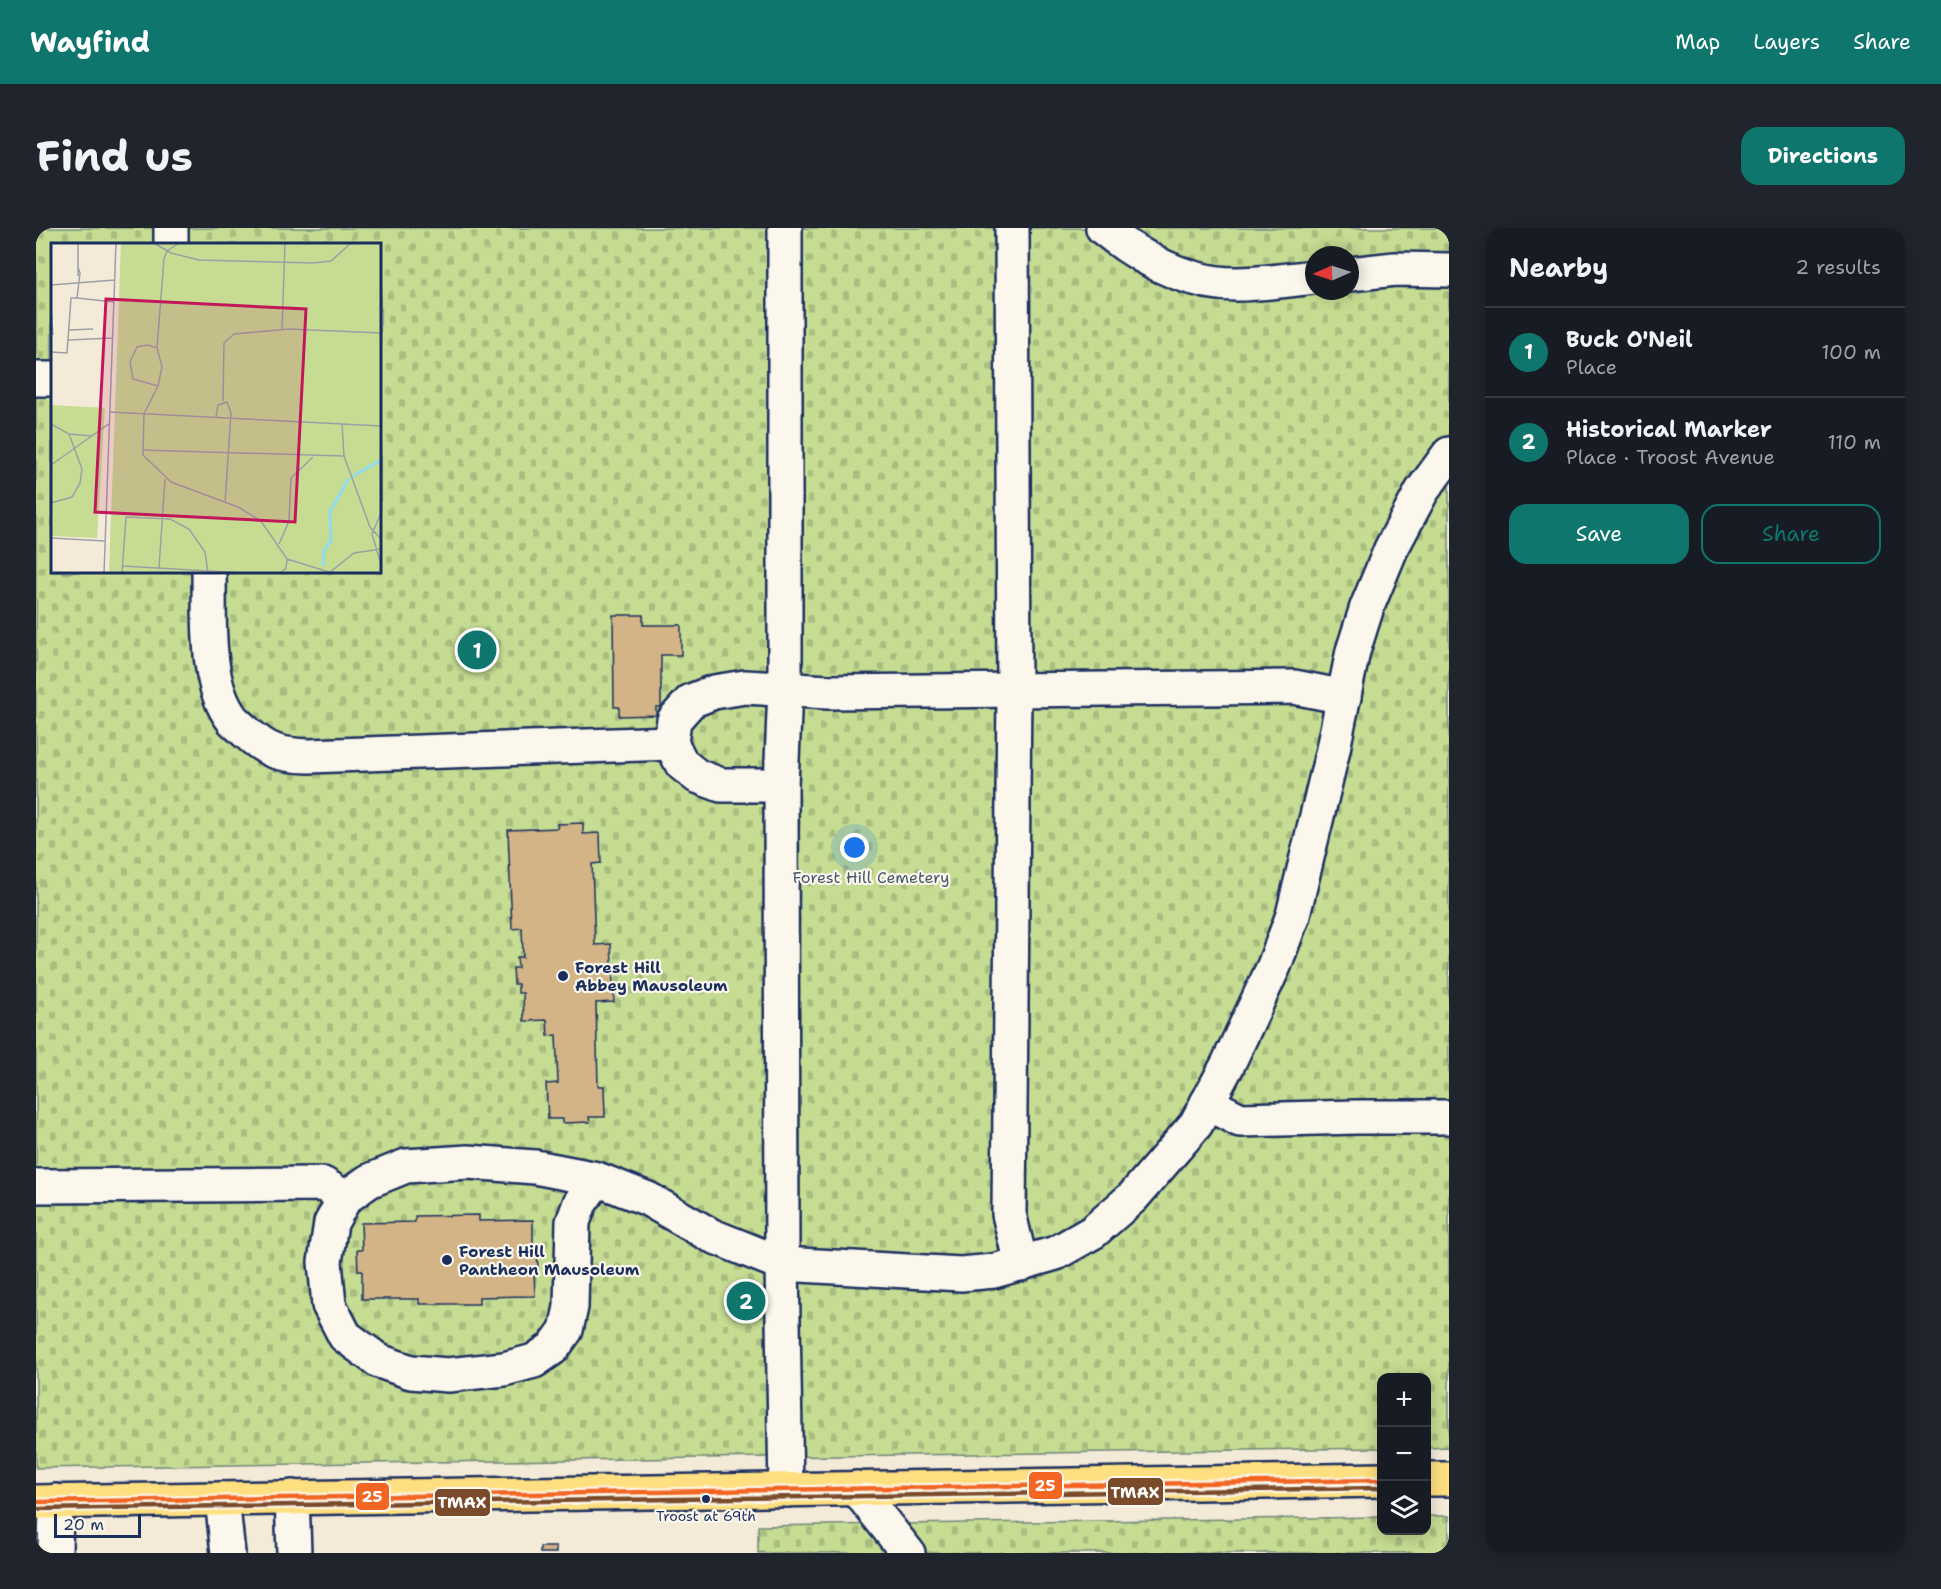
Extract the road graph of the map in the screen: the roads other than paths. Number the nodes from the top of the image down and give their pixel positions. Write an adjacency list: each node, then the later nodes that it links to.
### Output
1 (785, 228): 9 (lane)
2 (1012, 228): 10 (lane)
3 (1103, 228): 6 (lane)
4 (1449, 270): 5 (lane)
5 (1359, 273)
6 (1305, 278)
7 (1449, 454): 11 (lane)
8 (209, 573): 12 (lane)
9 (785, 689): 10 (lane); 12 (lane); 13 (lane)
10 (1014, 691): 11 (lane); 20 (lane)
11 (1344, 697): 14 (lane)
12 (672, 743): 13 (lane)
13 (781, 785): 19 (lane)
14 (1207, 1103): 15 (lane); 20 (lane)
15 (1449, 1117)
16 (597, 1179): 18 (lane); 18 (lane); 19 (lane)
17 (36, 1186): 18 (lane)
18 (345, 1198)
19 (782, 1264): 20 (lane); 25 (lane)
20 (1020, 1264)
21 (1431, 1479): 22 (main road)
22 (1449, 1479)
23 (1377, 1480): 24 (main road)
24 (856, 1488): 25 (main road); 32 (lane)
25 (786, 1490): 26 (main road)
26 (292, 1497): 27 (main road); 31 (lane)
27 (222, 1498): 28 (main road); 30 (lane)
28 (46, 1501): 29 (lane)
29 (56, 1553)
30 (228, 1553)
31 (294, 1553)
32 (908, 1553)

